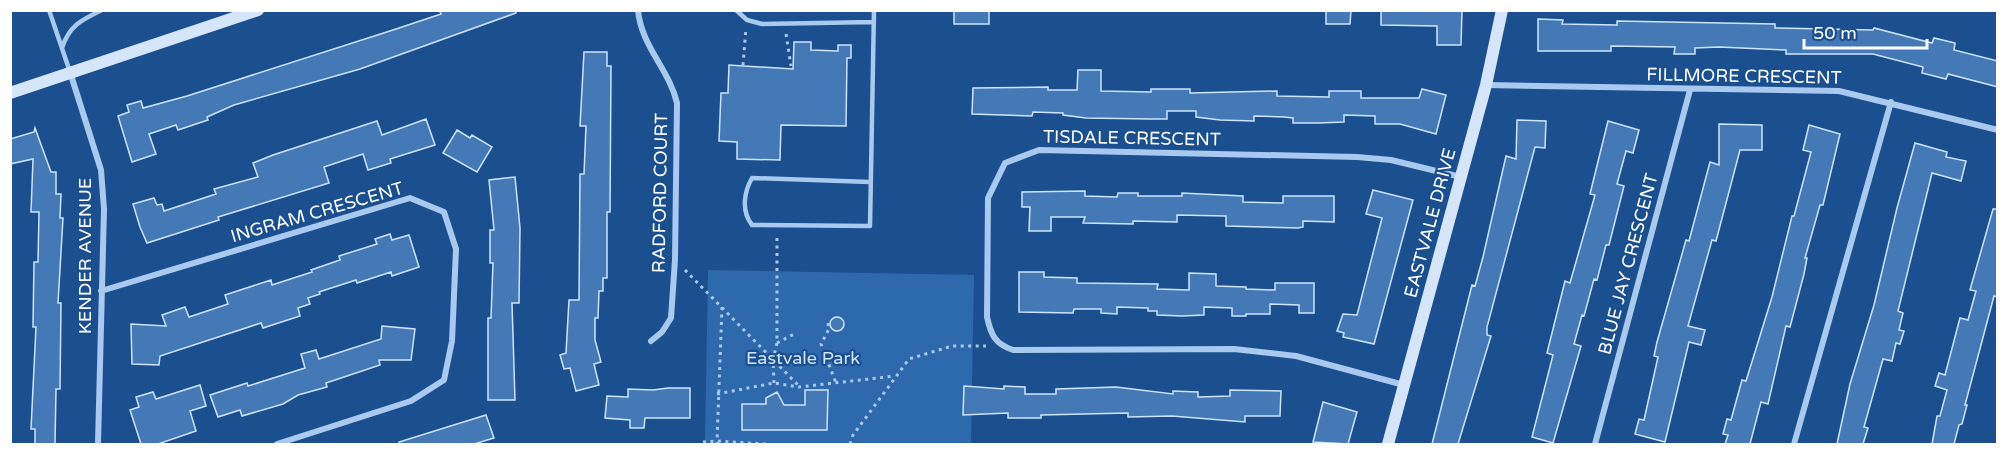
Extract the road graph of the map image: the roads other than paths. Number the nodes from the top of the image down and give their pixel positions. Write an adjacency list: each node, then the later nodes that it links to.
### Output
1 (49, 10): 9 (lane)
2 (102, 10): 9 (lane)
3 (258, 10): 10 (street)
4 (638, 10): 19 (street, RADFORD COURT)
5 (736, 10): 8 (lane)
6 (874, 10): 8 (lane)
7 (1502, 10): 11 (street, EASTVALE DRIVE)
8 (874, 22): 17 (lane)
9 (62, 48): 10 (lane)
10 (70, 72): 13 (street); 18 (street, KENDER AVENUE)
11 (1486, 85): 12 (street, FILLMORE CRESCENT); 16 (street, EASTVALE DRIVE)
12 (1690, 90): 14 (street, FILLMORE CRESCENT); 24 (street, BLUE JAY CRESCENT)
13 (10, 93)
14 (1891, 102): 15 (street, FILLMORE CRESCENT); 25 (street)
15 (1998, 130)
16 (1461, 177): 20 (street, EASTVALE DRIVE); 20 (street, TISDALE CRESCENT)
17 (870, 182): 17 (lane)
18 (102, 291): 21 (street, KENDER AVENUE); 22 (street, INGRAM CRESCENT)
19 (651, 341)
20 (1404, 385): 23 (street, EASTVALE DRIVE)
21 (98, 444)
22 (277, 444)
23 (1388, 444)
24 (1595, 444)
25 (1794, 444)

